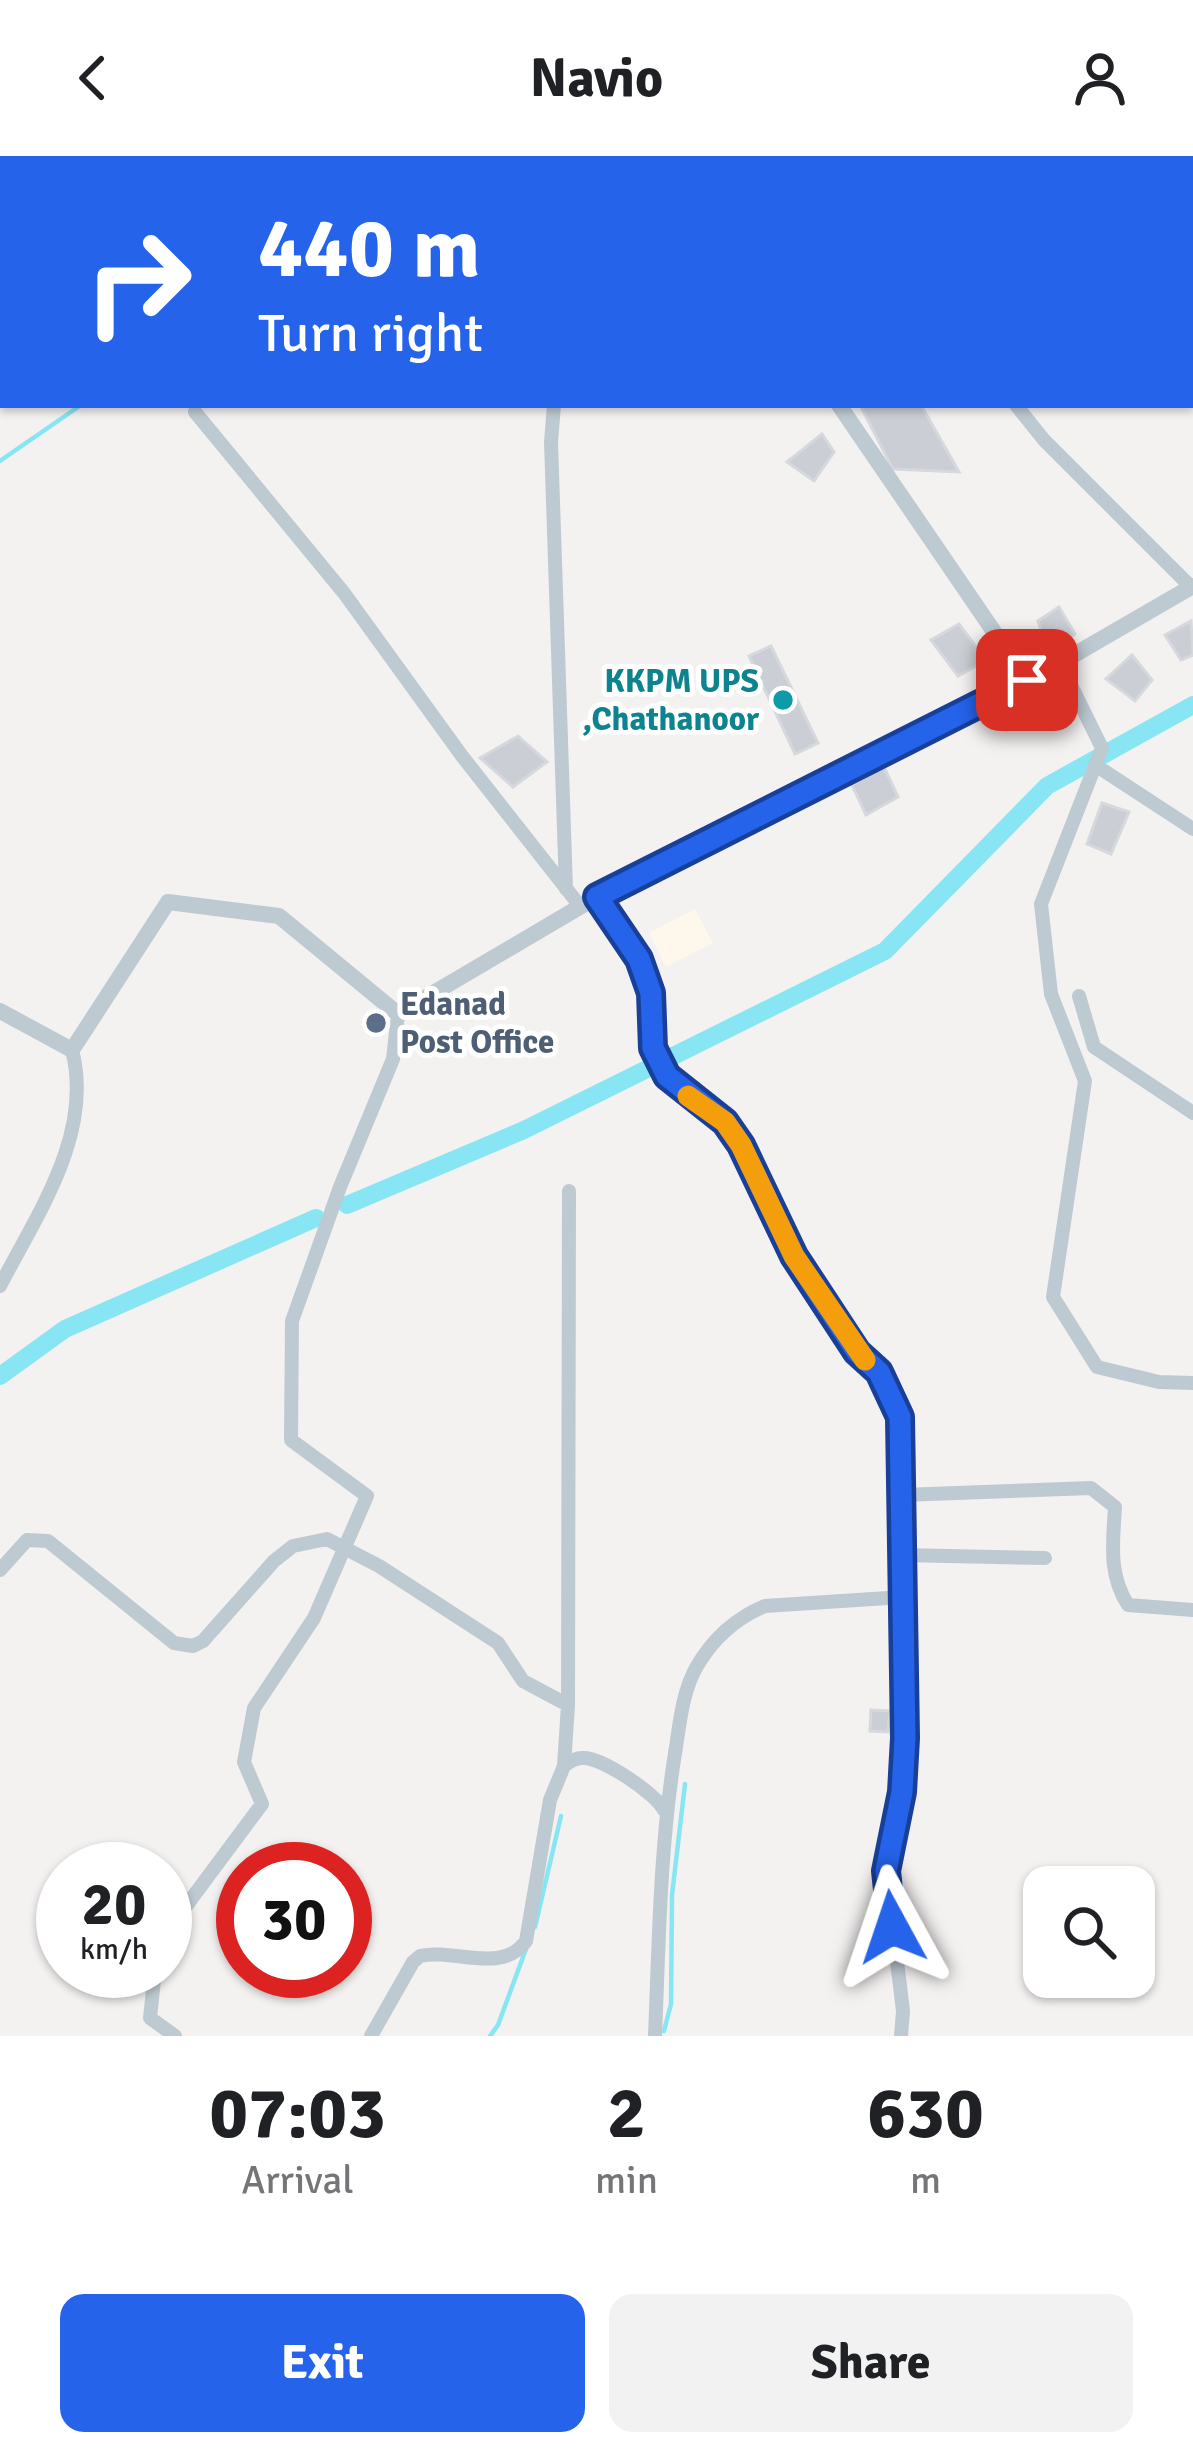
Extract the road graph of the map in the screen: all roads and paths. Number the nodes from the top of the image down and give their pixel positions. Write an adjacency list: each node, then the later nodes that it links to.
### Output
1 (554, 408): 10 (street)
2 (841, 408): 7 (street)
3 (1018, 408): 5 (street)
4 (195, 412): 10 (street)
5 (1192, 587): 6 (street)
6 (1060, 663): 7 (street); 8 (street)
7 (1027, 680): 11 (street)
8 (1095, 765): 9 (street); 19 (street)
9 (1193, 829)
10 (566, 889): 11 (street)
11 (589, 902): 14 (street); 20 (street)
12 (1079, 996): 16 (street)
13 (0, 1011): 15 (street)
14 (398, 1014): 15 (street); 21 (street)
15 (72, 1050): 18 (street)
16 (1193, 1113)
17 (569, 1191): 27 (street)
18 (0, 1286)
19 (1193, 1383)
20 (902, 1495): 22 (street); 26 (street)
21 (344, 1546): 24 (street); 27 (street); 30 (street)
22 (902, 1555): 23 (street); 25 (street)
23 (1045, 1558)
24 (0, 1570)
25 (903, 1597): 29 (street); 35 (street)
26 (1193, 1610)
27 (568, 1705): 28 (street)
28 (563, 1766): 29 (street); 33 (street)
29 (665, 1815): 34 (street)
30 (192, 1898)
31 (152, 1998): 32 (street)
32 (176, 2036)
33 (370, 2036)
34 (655, 2036)
35 (901, 2036)

